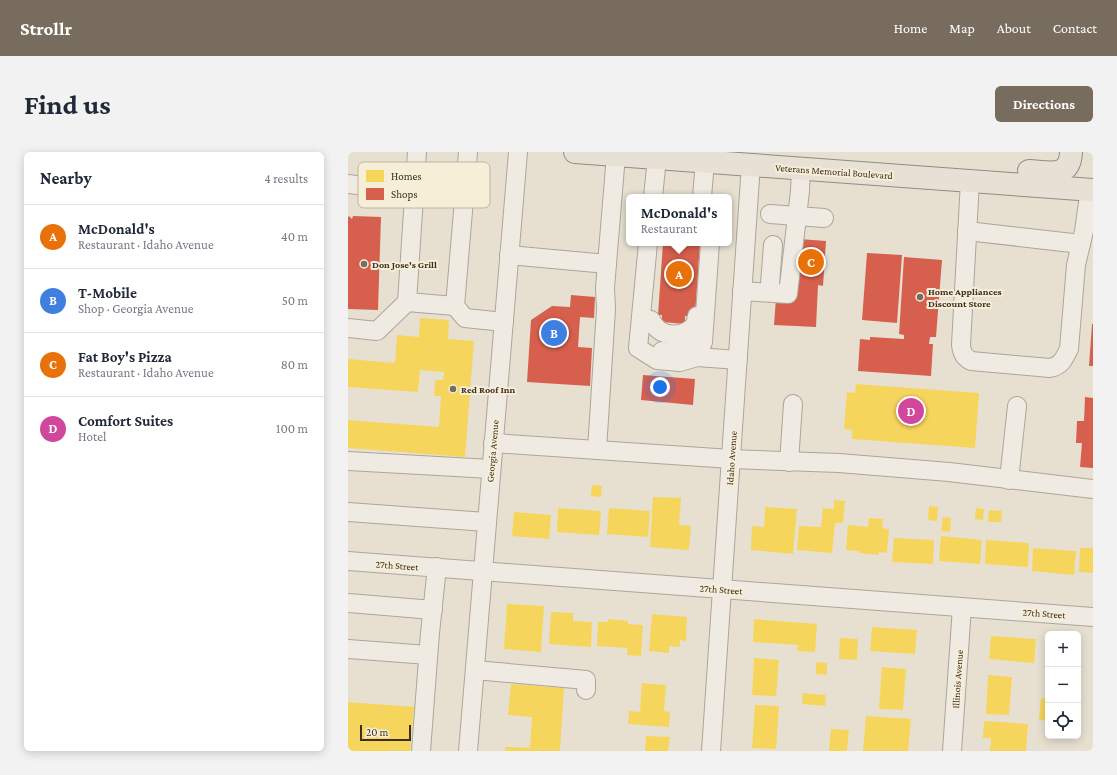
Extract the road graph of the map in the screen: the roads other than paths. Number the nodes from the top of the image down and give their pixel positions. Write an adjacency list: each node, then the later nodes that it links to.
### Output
1 (417, 152): 9 (street)
2 (468, 152): 10 (street)
3 (518, 152): 31 (street, Georgia Avenue)
4 (575, 152): 6 (main road, Veterans Memorial Boulevard)
5 (1071, 152): 11 (main road)
6 (616, 155): 7 (main road, Veterans Memorial Boulevard); 34 (street)
7 (657, 158): 8 (main road, Veterans Memorial Boulevard); 17 (street)
8 (705, 161): 11 (main road, Veterans Memorial Boulevard); 18 (street)
9 (416, 162)
10 (467, 162)
11 (751, 164): 12 (main road, Veterans Memorial Boulevard); 32 (street, Idaho Avenue)
12 (801, 168): 13 (main road, Veterans Memorial Boulevard); 22 (street)
13 (970, 181): 16 (main road, Veterans Memorial Boulevard); 24 (street)
14 (348, 184): 15 (street)
15 (358, 185)
16 (1092, 190): 25 (street)
17 (653, 194)
18 (702, 194)
19 (413, 208): 37 (street)
20 (463, 208): 38 (street)
21 (770, 214): 22 (street)
22 (797, 216): 23 (street); 36 (street)
23 (824, 218)
24 (967, 231): 25 (street); 25 (street)
25 (1081, 244)
26 (773, 245): 33 (street)
27 (648, 246): 41 (street)
28 (655, 246): 29 (street)
29 (705, 246)
30 (710, 246): 41 (street)
31 (509, 256): 34 (street); 39 (street, Georgia Avenue)
32 (744, 261): 33 (street); 36 (street, Idaho Avenue)
33 (772, 263): 35 (street)
34 (607, 264): 46 (street)
35 (770, 284)
36 (742, 291): 42 (street, Idaho Avenue)
37 (407, 302): 38 (street); 40 (street)
38 (455, 306): 39 (street)
39 (504, 322): 45 (street, Georgia Avenue)
40 (348, 328)
41 (697, 357): 42 (street)
42 (738, 360): 47 (street, Idaho Avenue)
43 (793, 404): 49 (street)
44 (1017, 406): 51 (street)
45 (493, 442): 46 (street); 50 (street, Georgia Avenue)
46 (597, 450): 47 (street)
47 (731, 459): 49 (street); 58 (street, Idaho Avenue)
48 (348, 461): 50 (street)
49 (789, 462): 51 (street)
50 (491, 469): 54 (street, Georgia Avenue)
51 (1009, 480): 52 (street)
52 (1093, 489)
53 (348, 512): 54 (street)
54 (486, 522): 57 (street, Georgia Avenue)
55 (348, 561): 56 (street, 27th Street)
56 (437, 568): 57 (street, 27th Street); 61 (street)
57 (482, 571): 58 (street, 27th Street); 65 (street, Georgia Avenue)
58 (722, 589): 60 (street, 27th Street); 69 (street, Idaho Avenue)
59 (348, 603): 61 (street)
60 (962, 607): 62 (street, 27th Street); 70 (street, Illinois Avenue)
61 (433, 610): 64 (street)
62 (1093, 617)
63 (348, 649): 64 (street)
64 (428, 655): 67 (street)
65 (474, 670): 66 (street); 68 (street, Georgia Avenue)
66 (586, 690)
67 (421, 751)
68 (468, 751)
69 (711, 751)
70 (952, 751)

